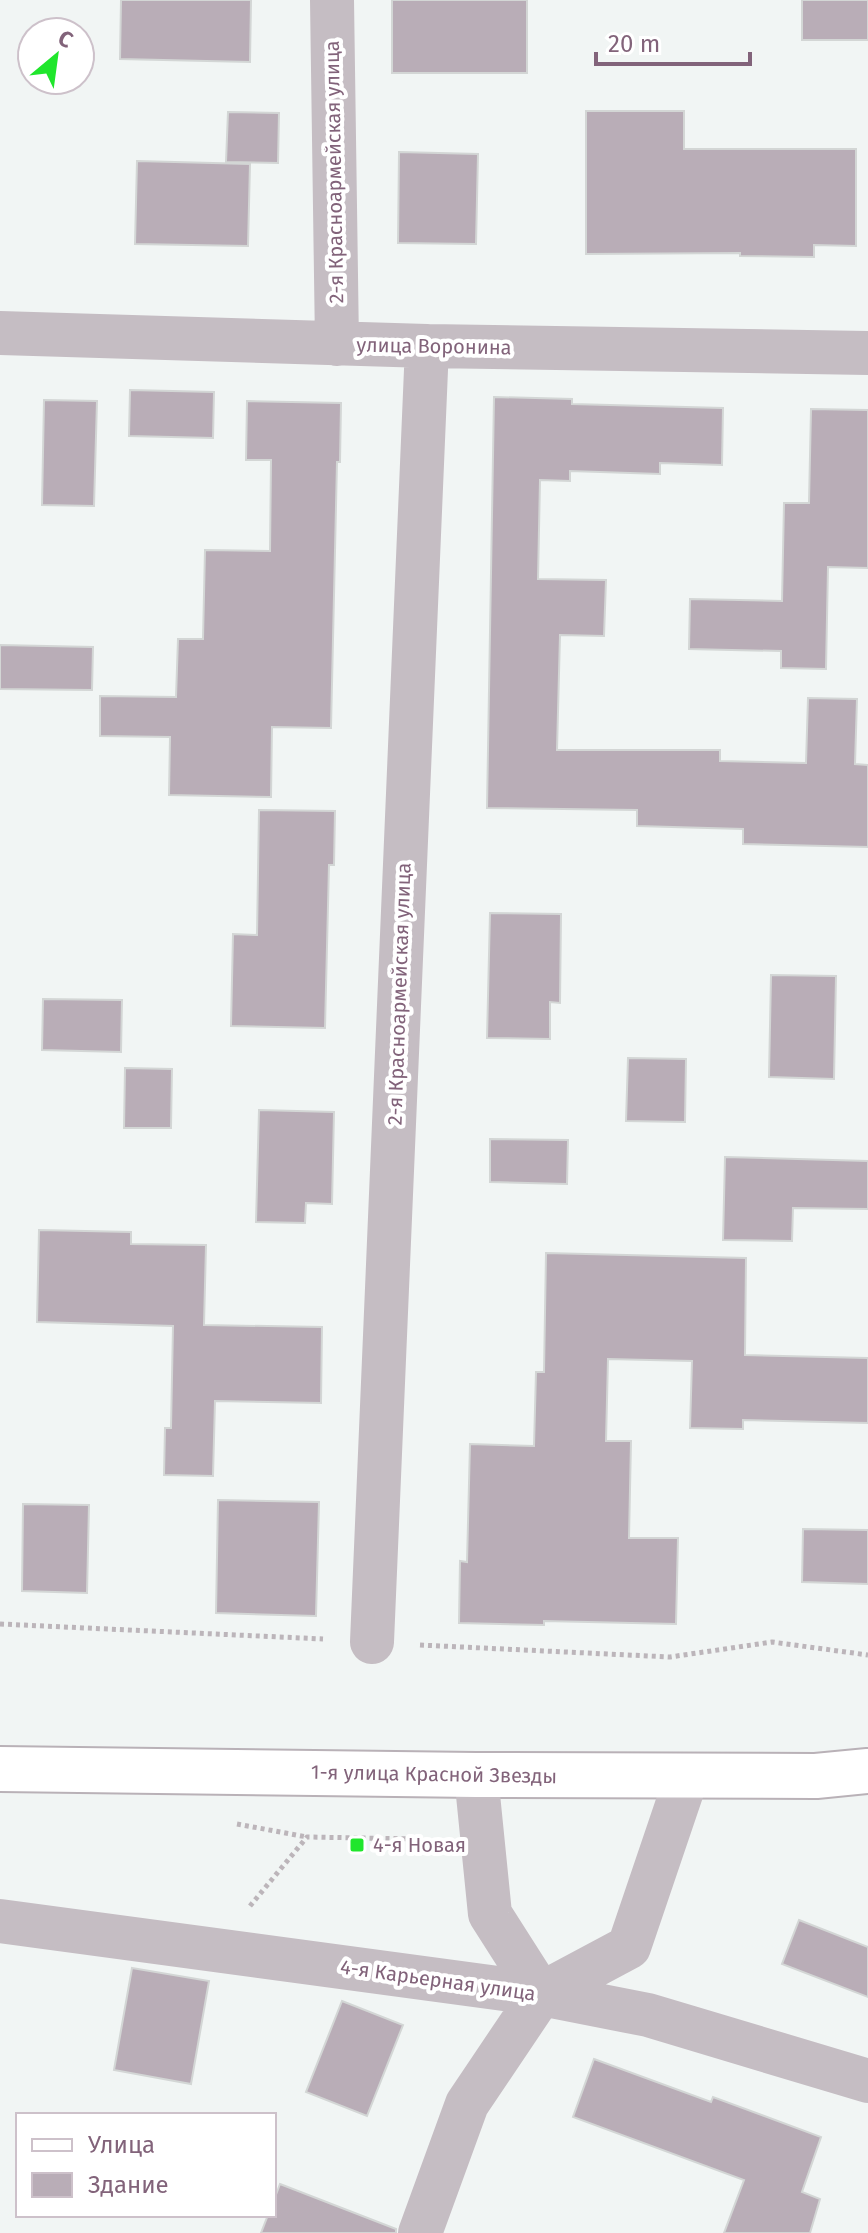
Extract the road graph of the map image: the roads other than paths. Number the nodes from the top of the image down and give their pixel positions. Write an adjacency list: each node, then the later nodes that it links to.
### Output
1 (332, 0): 3 (street, 2-я Красноармейская улица)
2 (0, 333): 3 (street, улица Воронина)
3 (337, 344): 4 (street, улица Воронина)
4 (427, 346): 5 (street, улица Воронина); 6 (street, 2-я Красноармейская улица)
5 (868, 353)
6 (372, 1642)
7 (0, 1769): 9 (main road, 1-я улица Красной Звезды)
8 (868, 1771): 10 (main road, 1-я улица Красной Звезды)
9 (476, 1775): 10 (main road, 1-я улица Красной Звезды); 12 (street)
10 (687, 1776): 12 (street)
11 (0, 1921): 12 (street, 4-я Карьерная улица)
12 (541, 1994): 13 (street, 4-я Карьерная улица); 14 (street)
13 (868, 2081)
14 (420, 2233)

